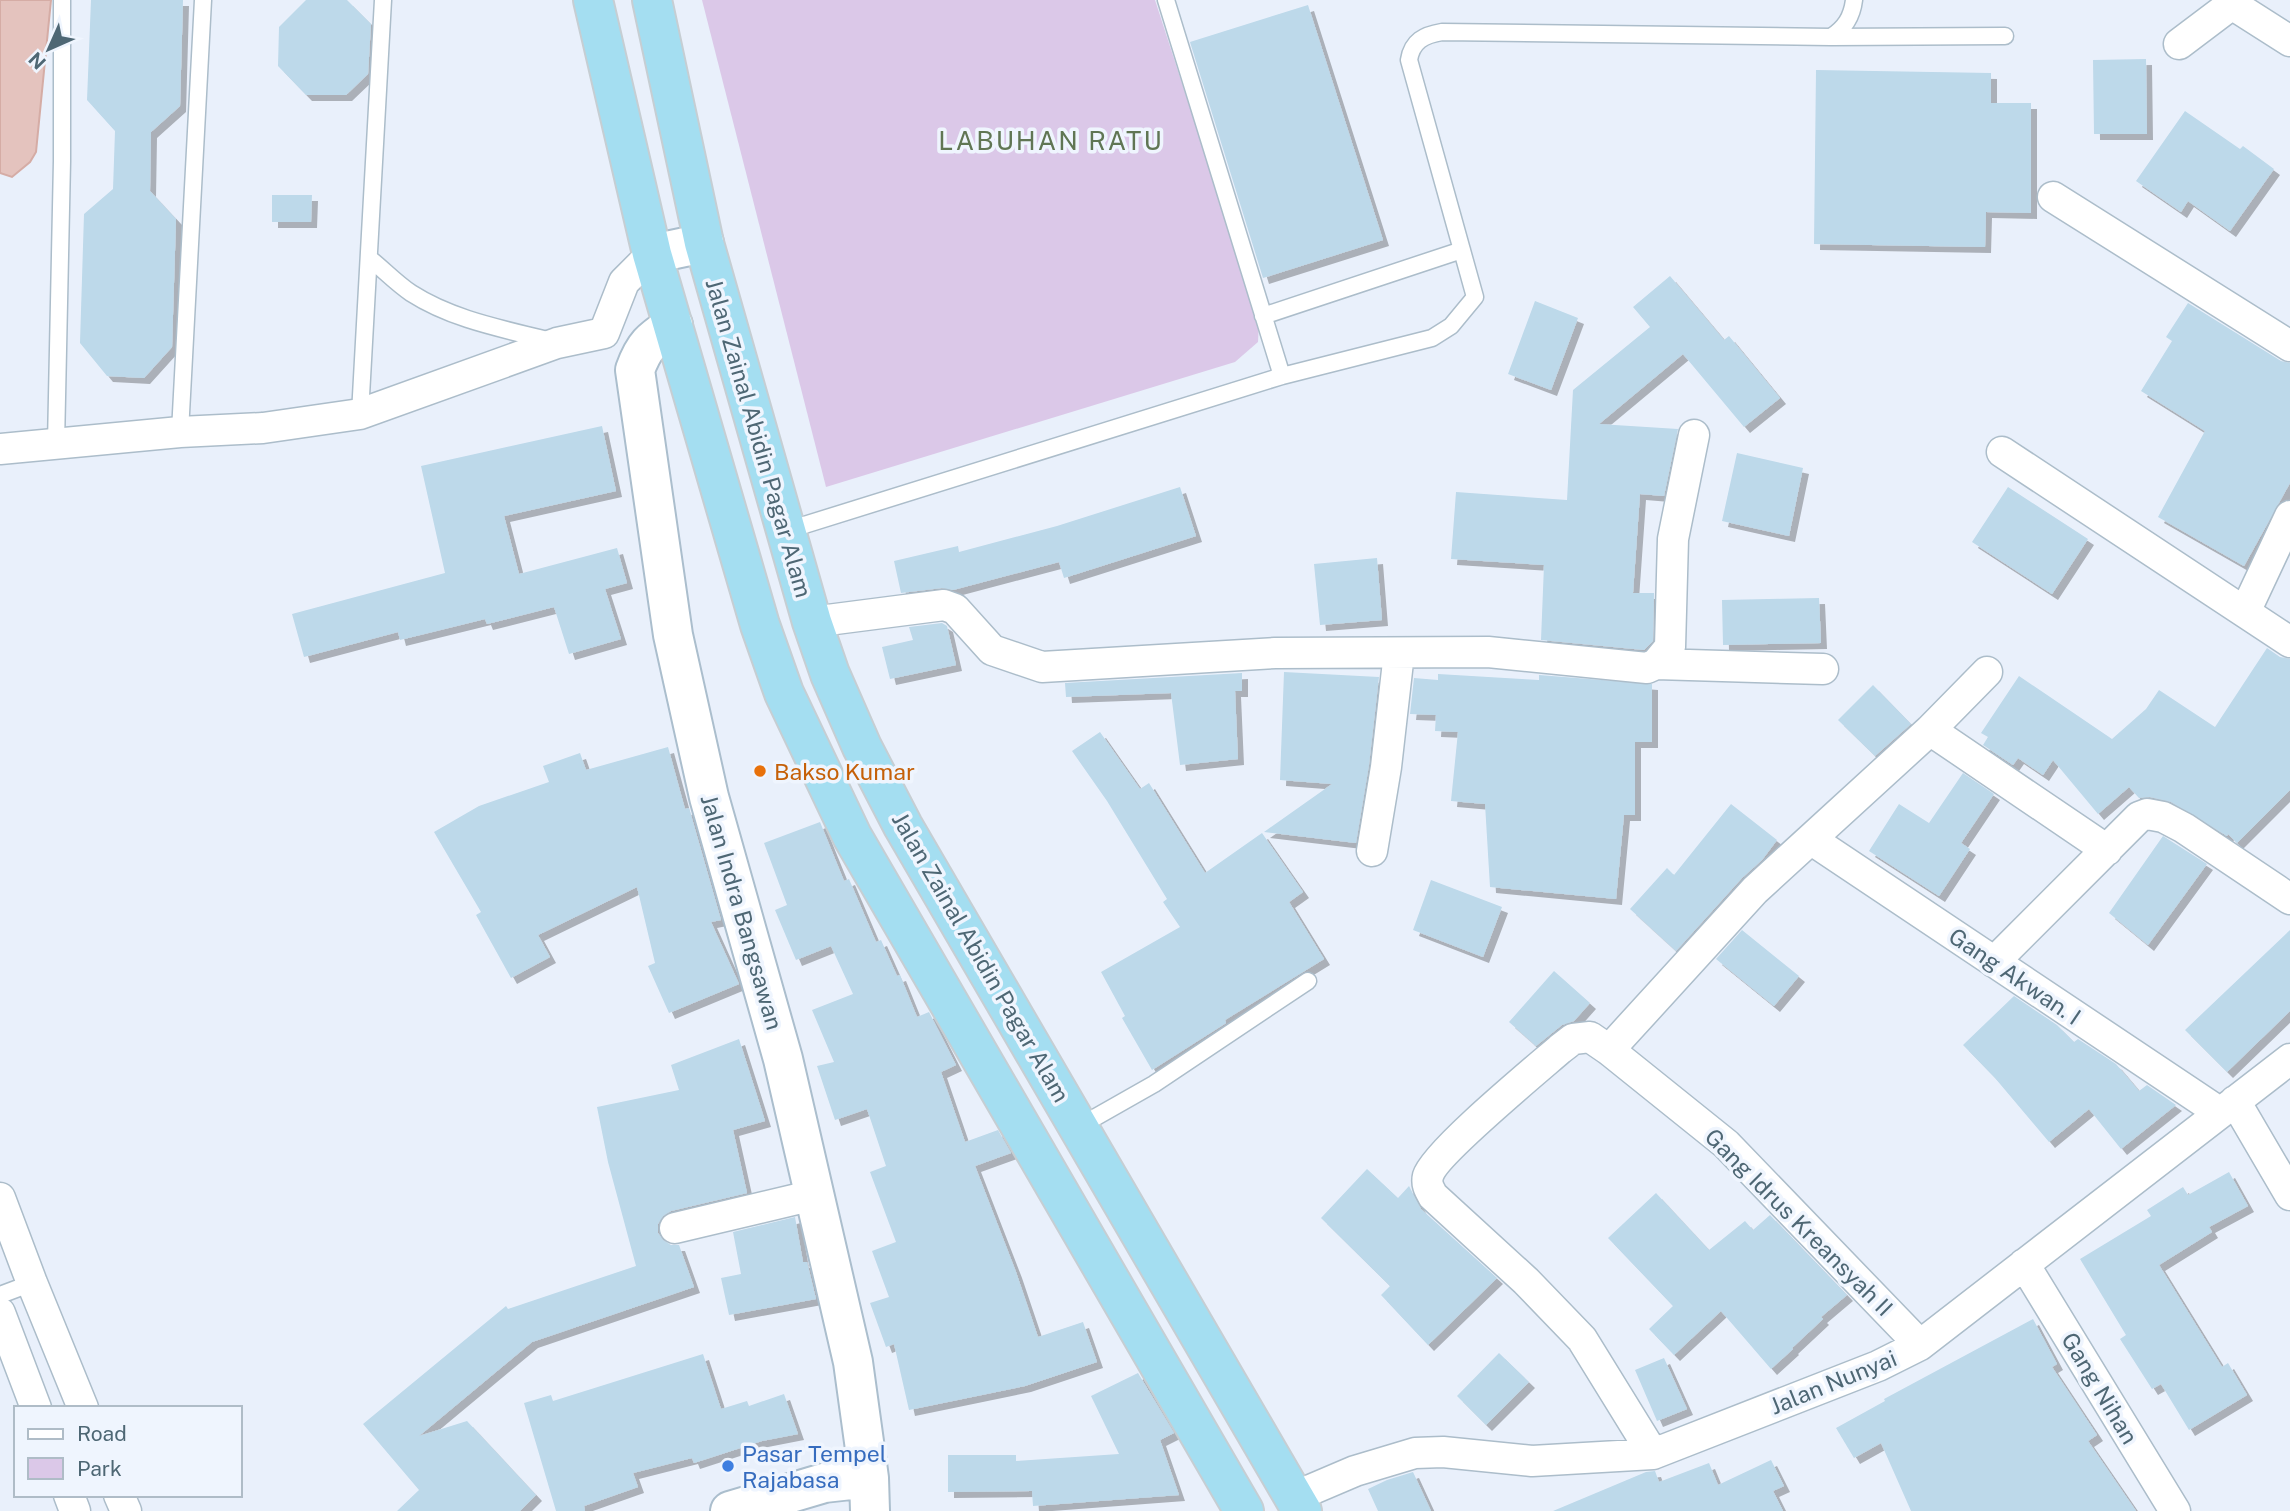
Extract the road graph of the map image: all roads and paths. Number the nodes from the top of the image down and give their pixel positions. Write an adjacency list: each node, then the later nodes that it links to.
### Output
1 (62, 0): 25 (lane)
2 (203, 0): 23 (lane)
3 (383, 0): 16 (lane)
4 (593, 0): 15 (highway)
5 (652, 0): 13 (highway, Jalan Zainal Abidin Pagar Alam)
6 (1166, 0): 17 (lane)
7 (1854, 0): 9 (lane)
8 (2005, 36): 9 (lane)
9 (1831, 37): 14 (lane)
10 (2290, 41): 11 (street)
11 (2179, 44)
12 (2053, 197): 20 (street)
13 (704, 243): 15 (street); 29 (highway, Jalan Zainal Abidin Pagar Alam)
14 (1462, 250): 17 (lane); 21 (lane)
15 (652, 254): 18 (highway); 19 (street)
16 (369, 258): 19 (lane); 22 (lane)
17 (1263, 316): 21 (lane)
18 (673, 325): 48 (street, Jalan Indra Bangsawan); 63 (highway)
19 (557, 343): 22 (street)
20 (2290, 346)
21 (1282, 376): 29 (lane)
22 (360, 415): 23 (street)
23 (180, 432): 25 (street)
24 (1694, 435): 34 (street)
25 (56, 444): 26 (street)
26 (0, 449)
27 (2002, 452): 30 (street)
28 (2290, 516): 30 (street)
29 (785, 531): 31 (highway, Jalan Zainal Abidin Pagar Alam)
30 (2245, 612): 32 (street)
31 (812, 622): 33 (street); 47 (highway, Jalan Zainal Abidin Pagar Alam)
32 (2290, 642)
33 (1399, 653): 34 (street); 40 (street)
34 (1656, 664): 35 (street)
35 (1824, 669)
36 (1987, 672): 37 (street)
37 (1930, 730): 38 (street); 39 (street)
38 (1812, 840): 42 (street, Gang Akwan. I); 44 (street)
39 (2107, 850): 41 (street); 42 (street)
40 (1372, 851)
41 (2290, 899)
42 (1994, 962): 46 (street, Gang Akwan. I)
43 (1308, 981): 47 (lane)
44 (1609, 1050): 56 (street, Gang Idrus Kreansyah II); 59 (street, Gang Idrus Kreansyah II)
45 (2290, 1059): 46 (street, Jalan Nunyai)
46 (2227, 1107): 49 (street); 52 (street, Jalan Nunyai)
47 (1080, 1126): 61 (highway, Jalan Zainal Abidin Pagar Alam)
48 (814, 1195): 51 (street); 60 (street, Jalan Indra Bangsawan)
49 (2290, 1195)
50 (0, 1198): 53 (street)
51 (675, 1228)
52 (2024, 1264): 56 (street, Jalan Nunyai); 64 (street, Gang Nihan)
53 (32, 1283): 54 (lane); 58 (street)
54 (0, 1295)
55 (0, 1313): 57 (street)
56 (1920, 1345): 59 (street, Jalan Nunyai)
57 (35, 1406)
58 (82, 1406)
59 (1653, 1454): 61 (street, Jalan Nunyai)
60 (864, 1501): 62 (street)
61 (1298, 1504)
62 (730, 1511)
63 (1244, 1511)
64 (2175, 1511)

